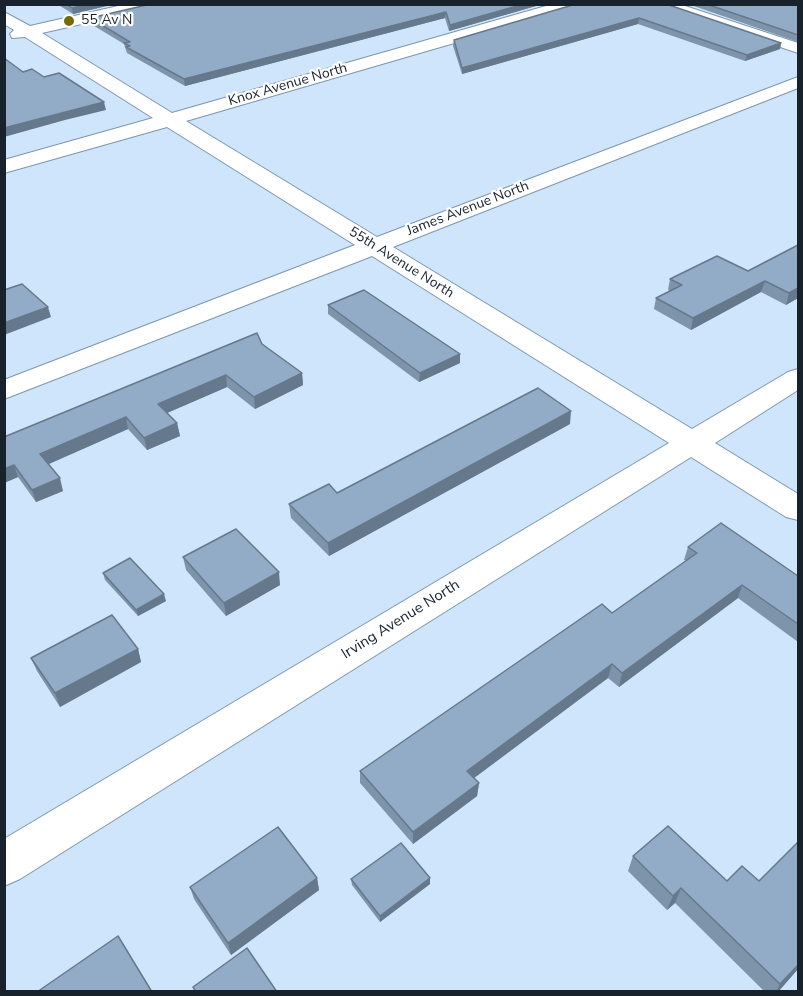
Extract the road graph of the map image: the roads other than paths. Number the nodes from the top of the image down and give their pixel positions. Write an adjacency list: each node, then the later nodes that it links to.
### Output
1 (150, 4): 5 (street)
2 (572, 4): 9 (street, Knox Avenue North)
3 (661, 4): 7 (street)
4 (4, 17): 5 (street, 55th Avenue North)
5 (29, 32): 6 (street); 9 (street, 55th Avenue North)
6 (4, 37)
7 (798, 48)
8 (798, 82): 11 (street, James Avenue North)
9 (170, 119): 10 (street, Knox Avenue North); 11 (street, 55th Avenue North)
10 (4, 167)
11 (373, 246): 13 (street, James Avenue North); 14 (street, 55th Avenue North)
12 (798, 378): 14 (street, Irving Avenue North)
13 (4, 390)
14 (691, 442): 15 (street, 55th Avenue North); 16 (street, Irving Avenue North)
15 (798, 509)
16 (4, 864)

